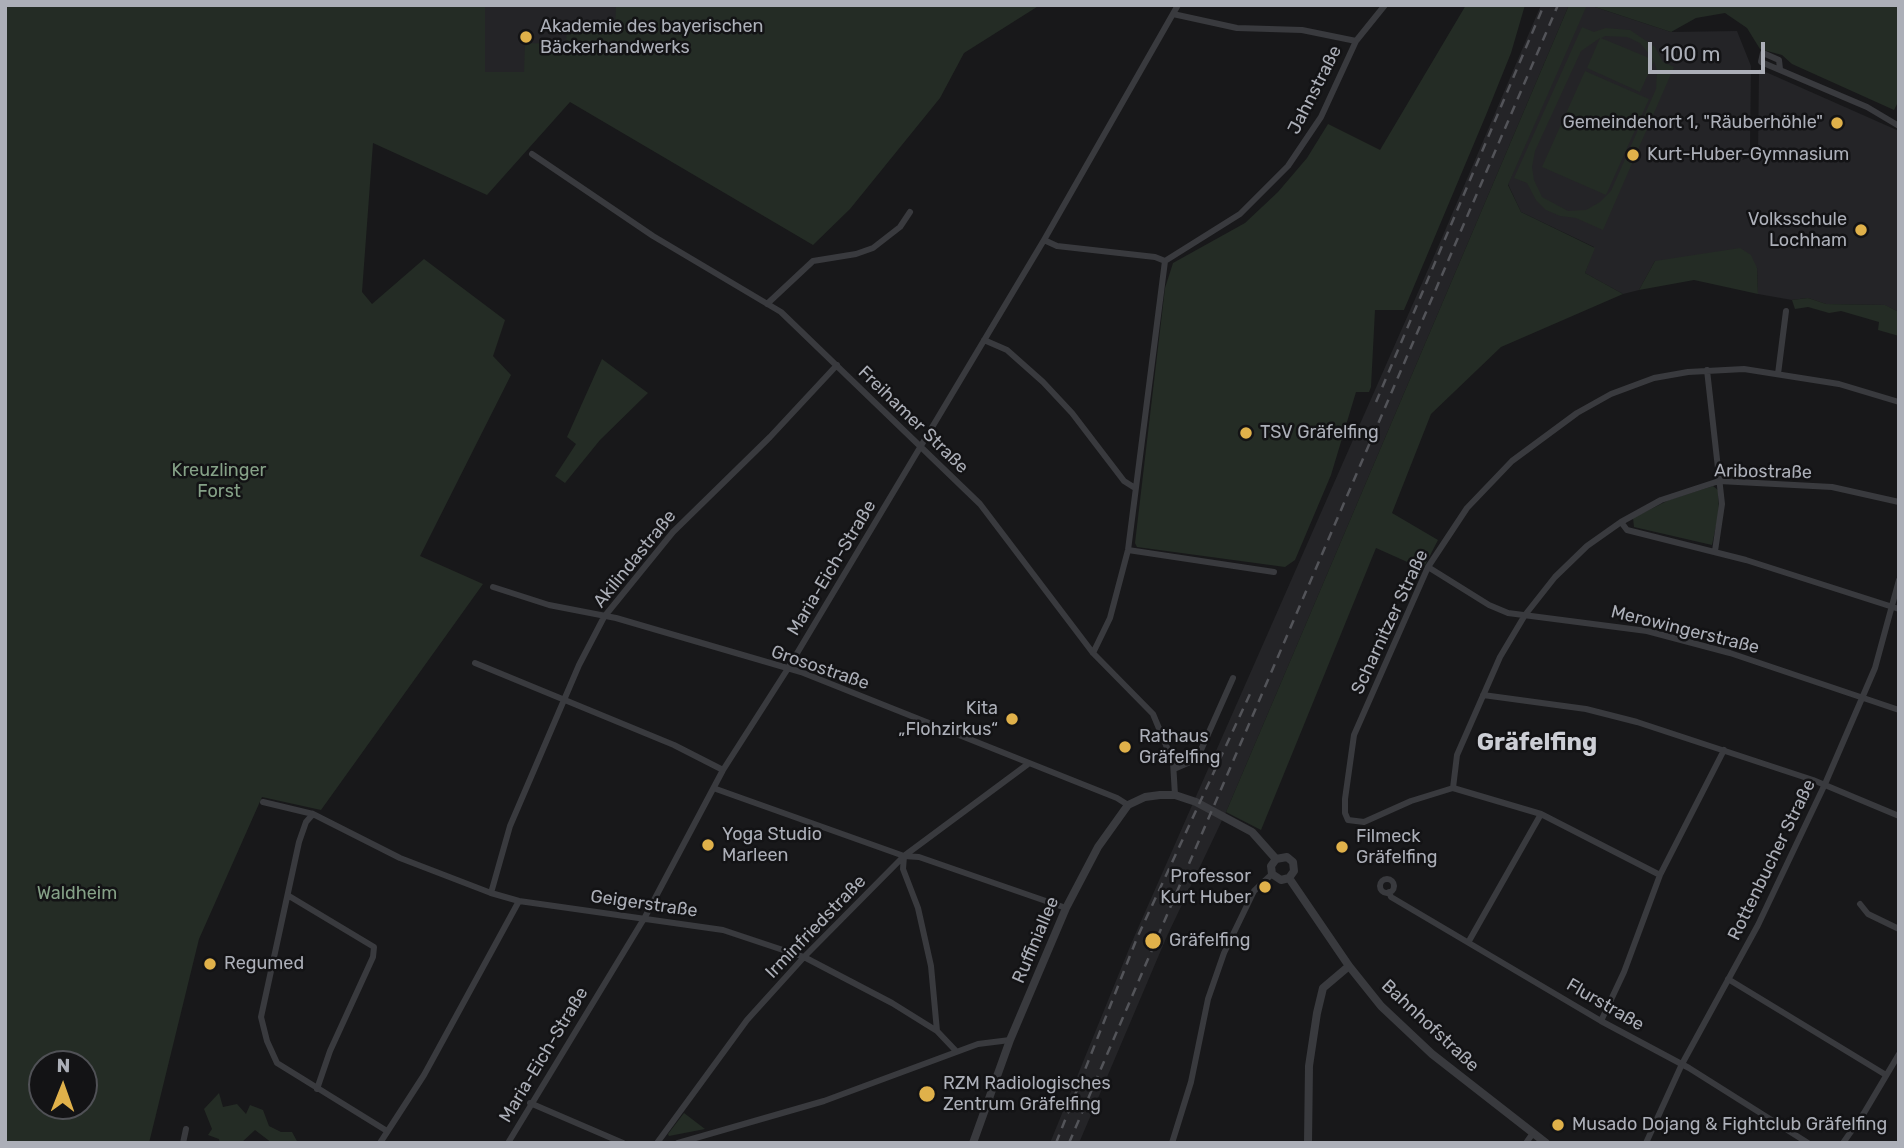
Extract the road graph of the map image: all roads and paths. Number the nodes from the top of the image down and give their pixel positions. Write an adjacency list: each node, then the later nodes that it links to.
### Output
1 (1178, 5): 3 (street, Maria-Eich-Straße)
2 (1385, 5): 4 (street, Jahnstraße)
3 (1173, 14): 4 (street); 9 (street, Maria-Eich-Straße)
4 (1356, 41): 10 (street, Jahnstraße)
5 (1780, 69): 6 (street)
6 (1899, 126)
7 (532, 155): 11 (street, Freihamer Straße)
8 (911, 212): 11 (street)
9 (1044, 240): 10 (street); 13 (street, Maria-Eich-Straße)
10 (1165, 261): 20 (street)
11 (767, 304): 14 (street, Freihamer Straße)
12 (1786, 311): 16 (street)
13 (984, 340): 18 (street, Maria-Eich-Straße); 20 (street)
14 (837, 365): 18 (street, Freihamer Straße); 31 (street, Akilindastraße)
15 (1707, 370): 16 (street, Scharnitzer Straße); 19 (street); 25 (street, Scharnitzer Straße)
16 (1778, 374): 17 (street, Scharnitzer Straße)
17 (1899, 402)
18 (921, 446): 32 (street, Freihamer Straße); 34 (street, Maria-Eich-Straße)
19 (1719, 481): 21 (street, Aribostraße); 22 (street, Aribostraße); 24 (street)
20 (1135, 488): 23 (street)
21 (1899, 502)
22 (1620, 522): 24 (street); 30 (street, Aribostraße)
23 (1128, 550): 26 (street); 32 (street)
24 (1715, 551): 29 (street)
25 (1428, 566): 30 (street, Merowingerstraße); 45 (street, Scharnitzer Straße)
26 (1274, 572)
27 (1899, 580): 29 (street, Rottenbucher Straße)
28 (493, 587): 31 (street, Grosostraße)
29 (1896, 608): 37 (street, Rottenbucher Straße)
30 (1525, 615): 36 (street, Aribostraße); 37 (street, Merowingerstraße)
31 (604, 617): 34 (street, Grosostraße); 38 (street, Akilindastraße)
32 (1093, 653): 42 (street, Freihamer Straße)
33 (475, 663): 38 (street)
34 (788, 670): 41 (street, Grosostraße); 43 (street, Maria-Eich-Straße)
35 (1233, 678): 42 (street)
36 (1483, 695): 40 (street); 45 (street, Aribostraße)
37 (1861, 698): 39 (street, Merowingerstraße); 44 (street, Rottenbucher Straße)
38 (567, 701): 43 (street); 59 (street, Akilindastraße)
39 (1899, 710)
40 (1724, 750): 44 (street); 56 (street)
41 (1028, 764): 49 (street, Grosostraße); 53 (street, Irminfriedstraße)
42 (1174, 769): 47 (street, Freihamer Straße)
43 (723, 770): 46 (street, Maria-Eich-Straße)
44 (1825, 784): 52 (street); 69 (street, Rottenbucher Straße)
45 (1452, 788): 51 (street)
46 (716, 789): 53 (street); 64 (street, Maria-Eich-Straße)
47 (1175, 795): 49 (street); 54 (street, Bahnhofstraße)
48 (263, 803): 50 (street, Geigerstraße)
49 (1128, 805): 63 (street, Ruffiniallee)
50 (313, 814): 59 (street, Geigerstraße); 60 (street)
51 (1541, 814): 56 (street); 66 (street)
52 (1899, 816)
53 (904, 856): 63 (street); 67 (street, Irminfriedstraße); 71 (street)
54 (1276, 859): 55 (street); 57 (street, Bahnhofstraße)
55 (1272, 874): 57 (street); 89 (street)
56 (1660, 875): 70 (street)
57 (1289, 878): 68 (street, Bahnhofstraße)
58 (1389, 892): 66 (street, Flurstraße)
59 (491, 893): 61 (street, Geigerstraße)
60 (289, 896): 77 (street); 77 (street)
61 (519, 901): 64 (street, Geigerstraße); 80 (street)
62 (1860, 904): 65 (street)
63 (1066, 908): 72 (street, Ruffiniallee)
64 (645, 917): 67 (street, Geigerstraße); 78 (street, Maria-Eich-Straße)
65 (1899, 929)
66 (1469, 941): 70 (street, Flurstraße)
67 (804, 957): 71 (street, Geigerstraße); 86 (street, Irminfriedstraße)
68 (1349, 966): 81 (street, Bahnhofstraße); 90 (street)
69 (1728, 979): 75 (street, Rottenbucher Straße); 76 (street)
70 (1601, 1021): 75 (street, Flurstraße)
71 (937, 1031): 73 (street, Geigerstraße)
72 (1010, 1040): 73 (street); 88 (street, Ruffiniallee)
73 (956, 1051): 87 (street)
74 (1899, 1054): 76 (street)
75 (1682, 1064): 93 (street, Rottenbucher Straße); 94 (street, Flurstraße)
76 (1886, 1075): 95 (street)
77 (317, 1089): 80 (street)
78 (530, 1103): 84 (street, Maria-Eich-Straße); 85 (street)
79 (186, 1129): 82 (street)
80 (387, 1131): 83 (street)
81 (1533, 1133): 91 (street); 92 (street, Bahnhofstraße)
82 (183, 1143)
83 (380, 1143)
84 (508, 1143)
85 (623, 1143)
86 (657, 1143)
87 (678, 1143)
88 (973, 1143)
89 (1172, 1143)
90 (1308, 1143)
91 (1526, 1143)
92 (1546, 1143)
93 (1646, 1143)
94 (1808, 1143)
95 (1843, 1143)

